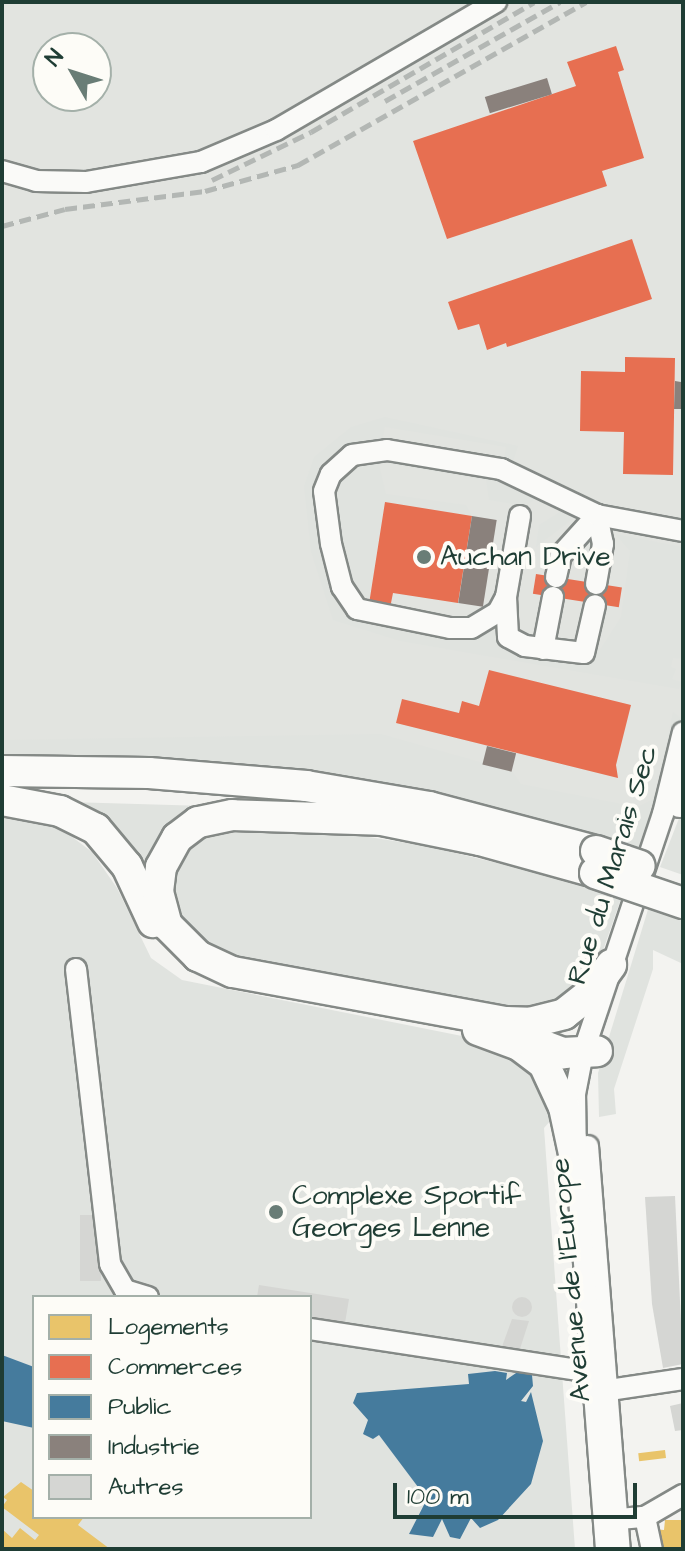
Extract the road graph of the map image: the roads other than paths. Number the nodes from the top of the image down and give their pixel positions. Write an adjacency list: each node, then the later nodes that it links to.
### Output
1 (496, 2): 2 (street)
2 (2, 171)
3 (597, 515): 5 (street); 6 (street); 7 (street); 9 (street)
4 (520, 516): 7 (street)
5 (683, 531)
6 (596, 584)
7 (506, 597): 9 (street)
8 (595, 605): 9 (street)
9 (543, 649)
10 (683, 732): 19 (street, Rue du Marais Sec)
11 (2, 771): 16 (highway)
12 (2, 792): 15 (highway)
13 (682, 797): 23 (street, Rue du Marais Sec)
14 (2, 800): 22 (highway)
15 (387, 820): 16 (highway); 21 (highway)
16 (596, 862): 17 (highway, bridge); 18 (highway, bridge)
17 (683, 881)
18 (683, 903)
19 (611, 965): 21 (highway); 23 (street, Rue du Marais Sec)
20 (76, 969): 25 (street)
21 (529, 1023): 23 (highway)
22 (474, 1028): 23 (highway); 24 (highway)
23 (594, 1034): 24 (street, Avenue de l'Europe); 28 (street, Avenue de l'Europe)
24 (576, 1163): 28 (street, Avenue de l'Europe)
25 (141, 1295)
26 (312, 1329): 28 (street)
27 (683, 1379): 28 (street)
28 (598, 1385): 31 (street, Avenue de l'Europe)
29 (683, 1495): 30 (street)
30 (645, 1517): 31 (street); 34 (street)
31 (611, 1519): 32 (street, Avenue de l'Europe); 33 (street, Avenue de l'Europe)
32 (606, 1549)
33 (620, 1549)
34 (652, 1549)

